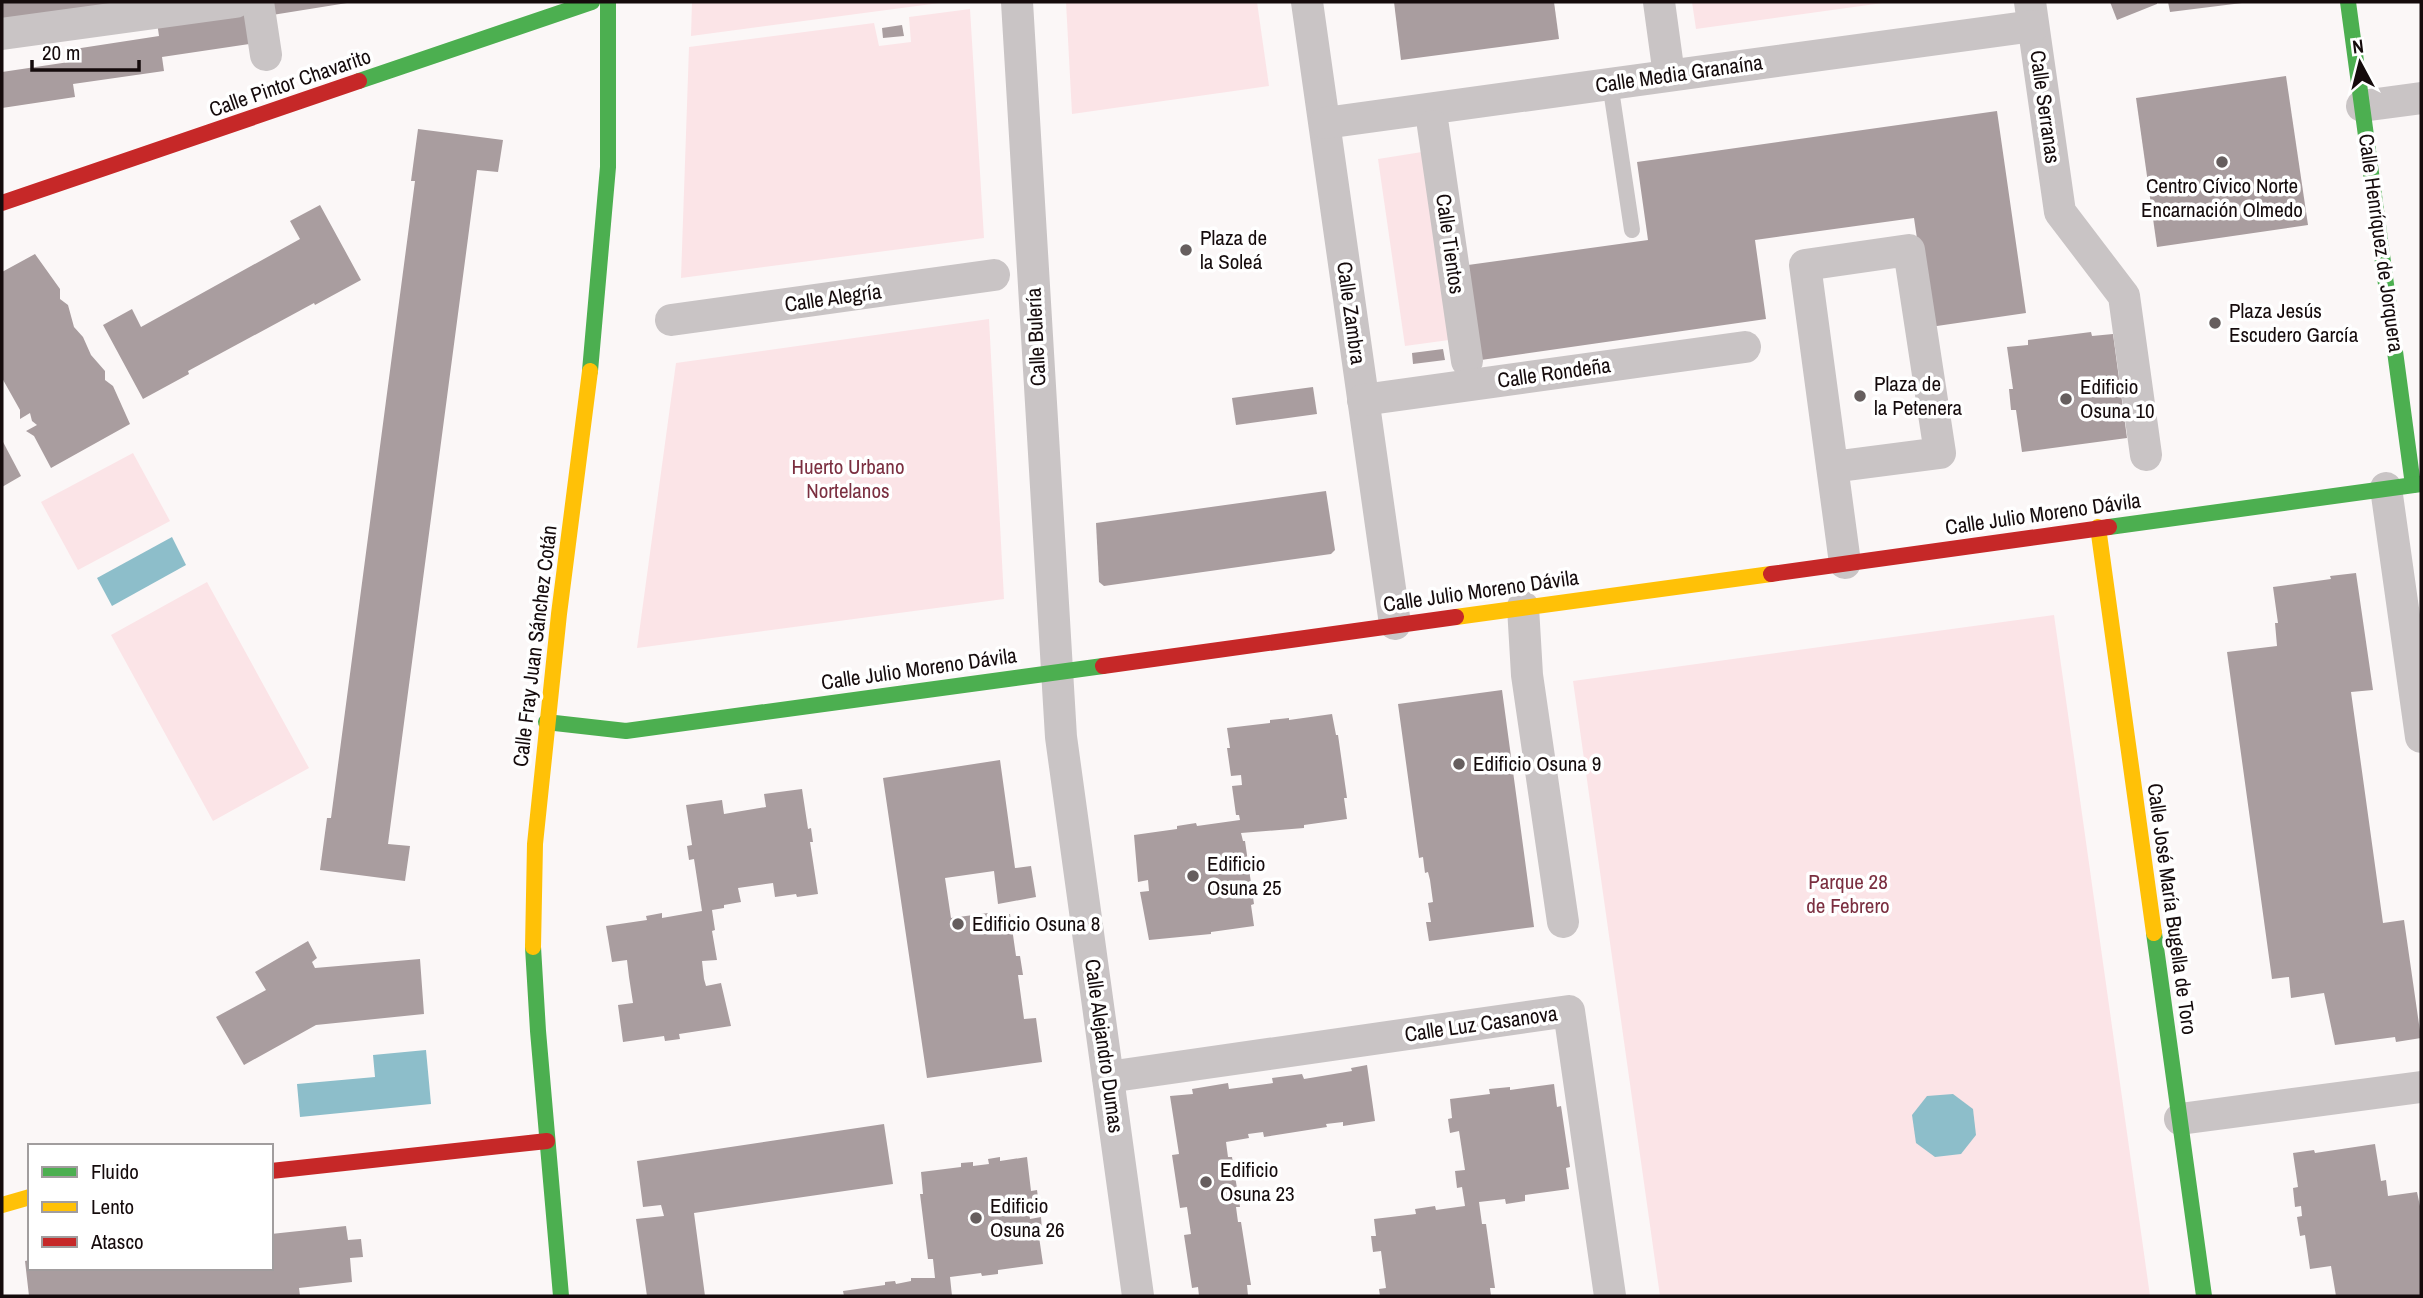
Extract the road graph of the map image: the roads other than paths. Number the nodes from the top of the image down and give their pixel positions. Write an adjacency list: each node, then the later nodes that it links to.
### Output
1 (235, 2): 10 (street)
2 (258, 2): 11 (street)
3 (592, 2): 18 (main road, Calle Pintor Chavarito)
4 (608, 2): 33 (main road, Calle Fray Juan Sánchez Cotán)
5 (1017, 2): 32 (street, Calle Bulería)
6 (1307, 2): 16 (street, Calle Zambra)
7 (1658, 2): 12 (street)
8 (2348, 2): 15 (main road, Calle Henríquez de Jorquera)
9 (2031, 14): 12 (street, Calle Media Granaína); 25 (street, Calle Serranas)
10 (2, 34)
11 (266, 55)
12 (1669, 75): 13 (street, Calle Media Granaína)
13 (1609, 83): 16 (street, Calle Media Granaína); 19 (lane)
14 (2421, 98): 15 (street)
15 (2362, 106): 27 (main road, Calle Henríquez de Jorquera)
16 (1325, 123): 24 (street, Calle Zambra)
17 (1433, 126): 23 (street, Calle Tientos)
18 (2, 203)
19 (1632, 230)
20 (994, 275): 21 (street, Calle Alegría)
21 (671, 320)
22 (1745, 347): 24 (street, Calle Rondeña)
23 (1467, 361)
24 (1363, 400): 31 (street, Calle Zambra)
25 (2146, 455)
26 (1832, 467): 26 (street); 29 (street)
27 (2407, 486): 28 (main road, Calle Julio Moreno Dávila); 34 (street, Calle Henríquez de Jorquera)
28 (2098, 527): 29 (main road, Calle Julio Moreno Dávila); 38 (main road, Calle José María Bugella de Toro)
29 (1845, 563): 30 (main road, Calle Julio Moreno Dávila)
30 (1523, 607): 31 (main road, Calle Julio Moreno Dávila); 35 (street)
31 (1395, 624): 32 (main road, Calle Julio Moreno Dávila)
32 (1056, 671): 33 (main road, Calle Julio Moreno Dávila); 36 (street, Calle Alejandro Dumas)
33 (546, 722): 39 (main road, Calle Fray Juan Sánchez Cotán)
34 (2421, 737)
35 (1563, 922)
36 (1108, 1077): 44 (street, Calle Alejandro Dumas); 45 (street, Calle Luz Casanova)
37 (2421, 1087): 38 (street)
38 (2180, 1119): 46 (main road, Calle José María Bugella de Toro)
39 (547, 1141): 40 (main road); 43 (main road, Calle Fray Juan Sánchez Cotán)
40 (273, 1171)
41 (28, 1197): 42 (main road)
42 (2, 1205)
43 (561, 1296)
44 (1138, 1296)
45 (1610, 1296)
46 (2204, 1296)

